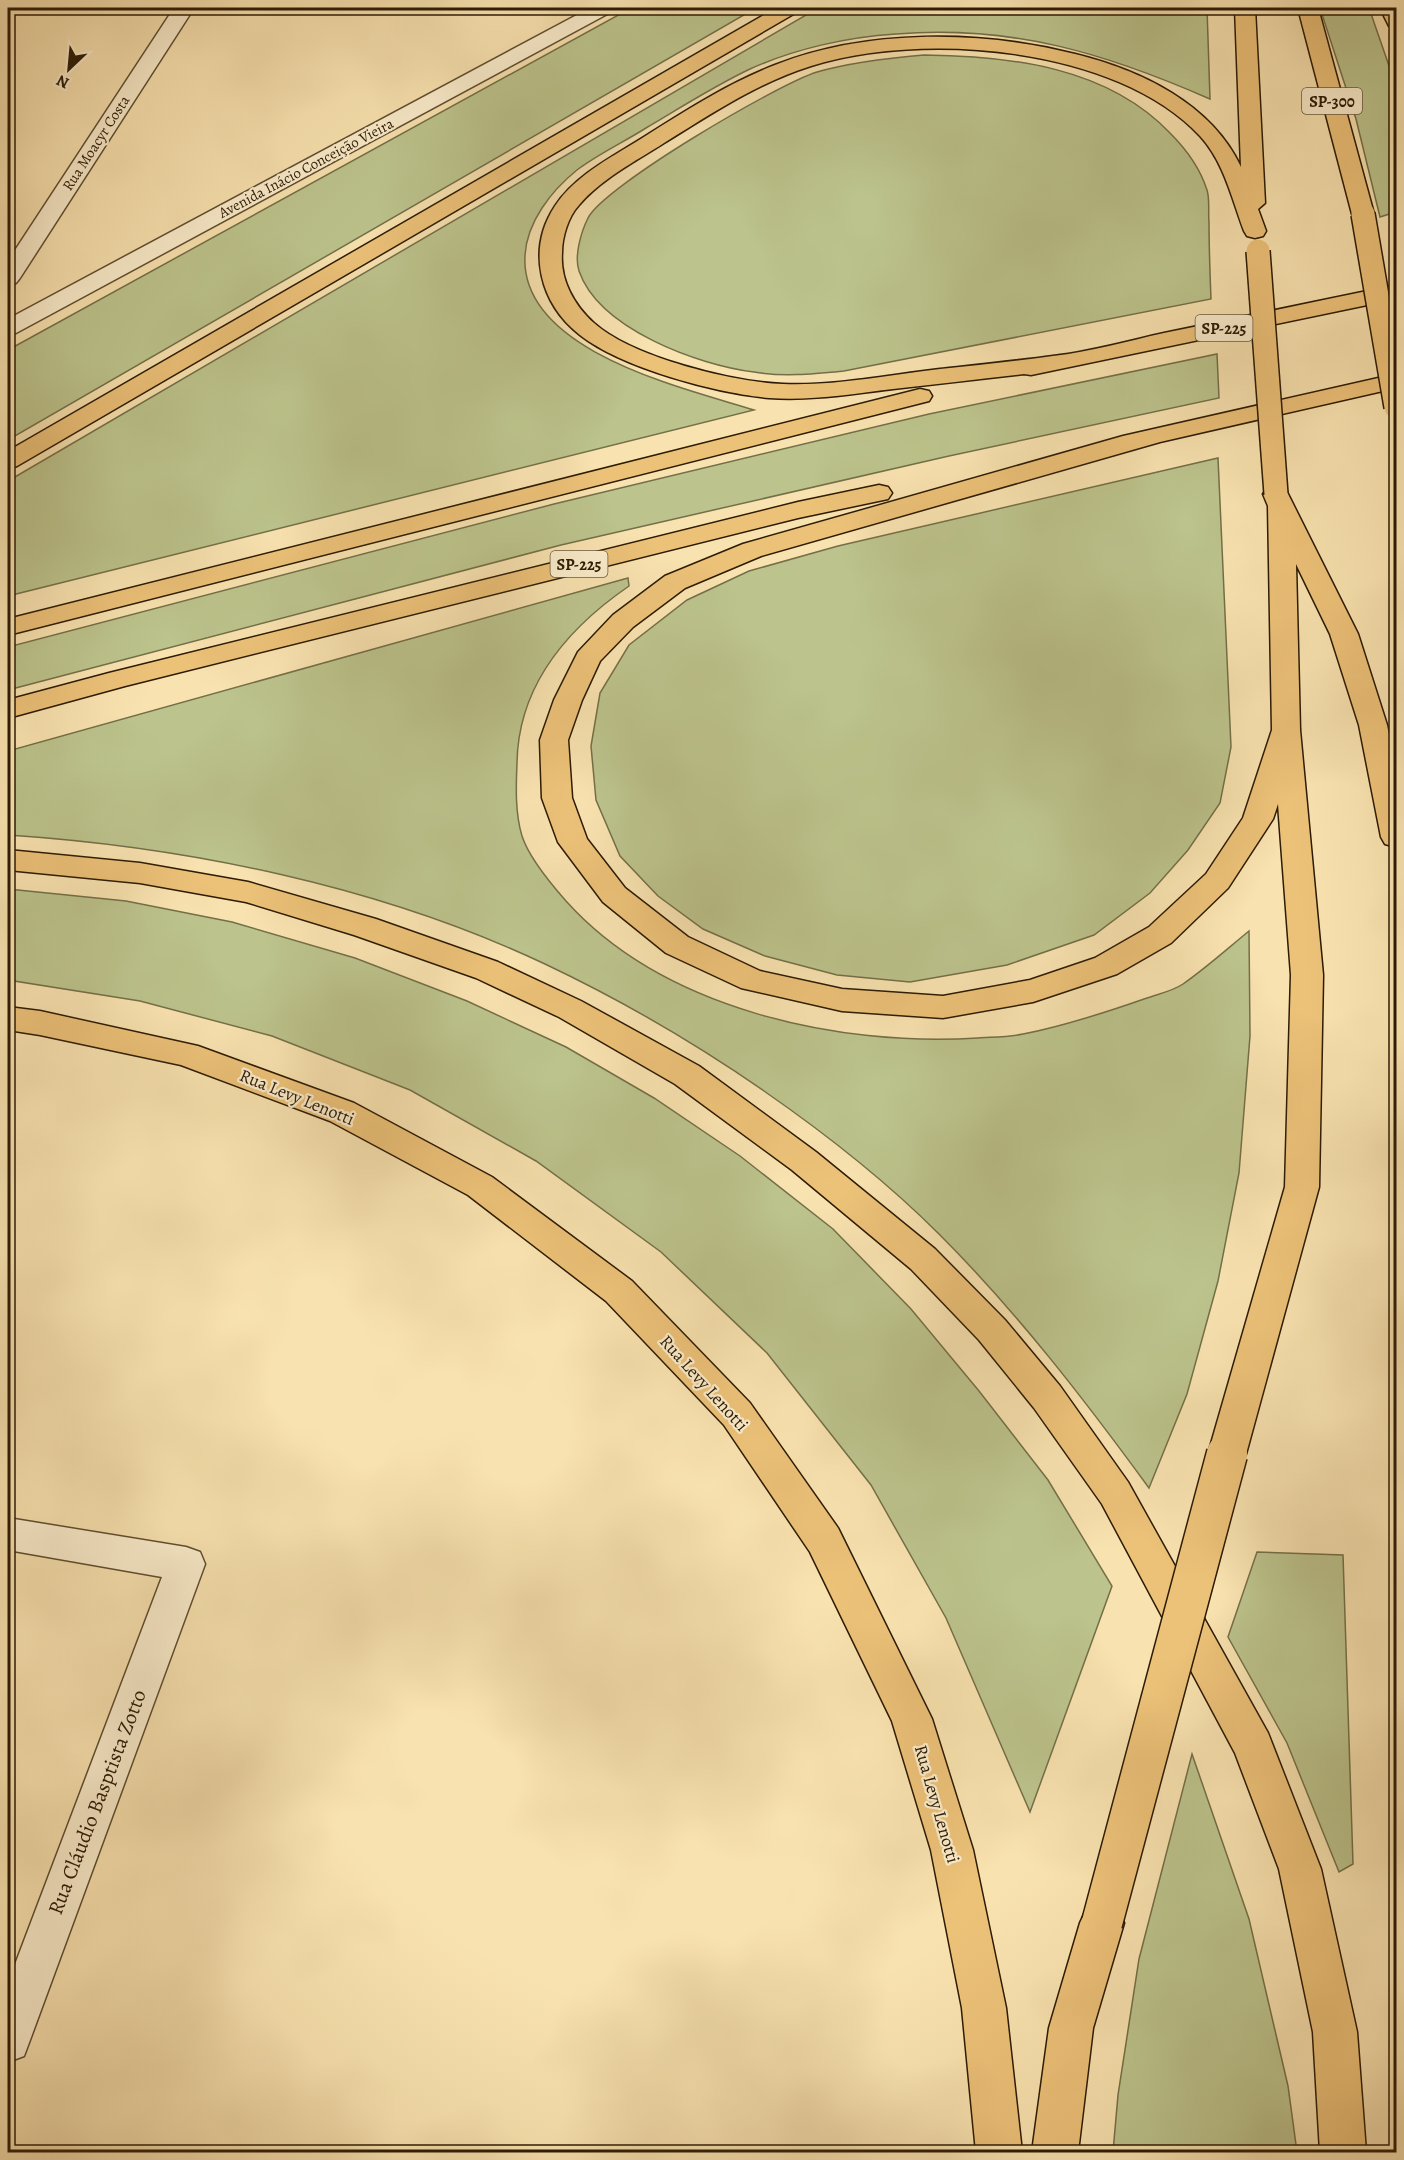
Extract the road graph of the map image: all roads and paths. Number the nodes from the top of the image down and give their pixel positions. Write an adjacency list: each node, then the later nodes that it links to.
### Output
1 (184, 8): 9 (street, Rua Moacyr Costa)
2 (604, 8): 11 (street, Avenida Inácio Conceição Vieira)
3 (790, 8): 16 (highway)
4 (1245, 8): 8 (highway)
5 (1308, 8): 14 (highway, SP-300, bridge)
6 (1390, 8): 7 (highway)
7 (1396, 22)
8 (1257, 241): 12 (highway); 17 (highway, bridge)
9 (11, 267)
10 (1396, 292): 12 (highway, SP-225)
11 (8, 328)
12 (1051, 363): 18 (highway, SP-225)
13 (1396, 381): 15 (highway, SP-225)
14 (1396, 407)
15 (1154, 436): 19 (highway, SP-225); 20 (highway)
16 (8, 461)
17 (1278, 500): 20 (highway); 21 (highway)
18 (8, 627)
19 (8, 709)
20 (1286, 730): 27 (highway, bridge)
21 (1396, 837)
22 (8, 860): 28 (highway)
23 (8, 1019): 26 (highway, Rua Levy Lenotti)
24 (8, 1534): 25 (street, Rua Cláudio Basptista Zotto)
25 (8, 2040)
26 (999, 2152)
27 (1055, 2152)
28 (1343, 2152)

